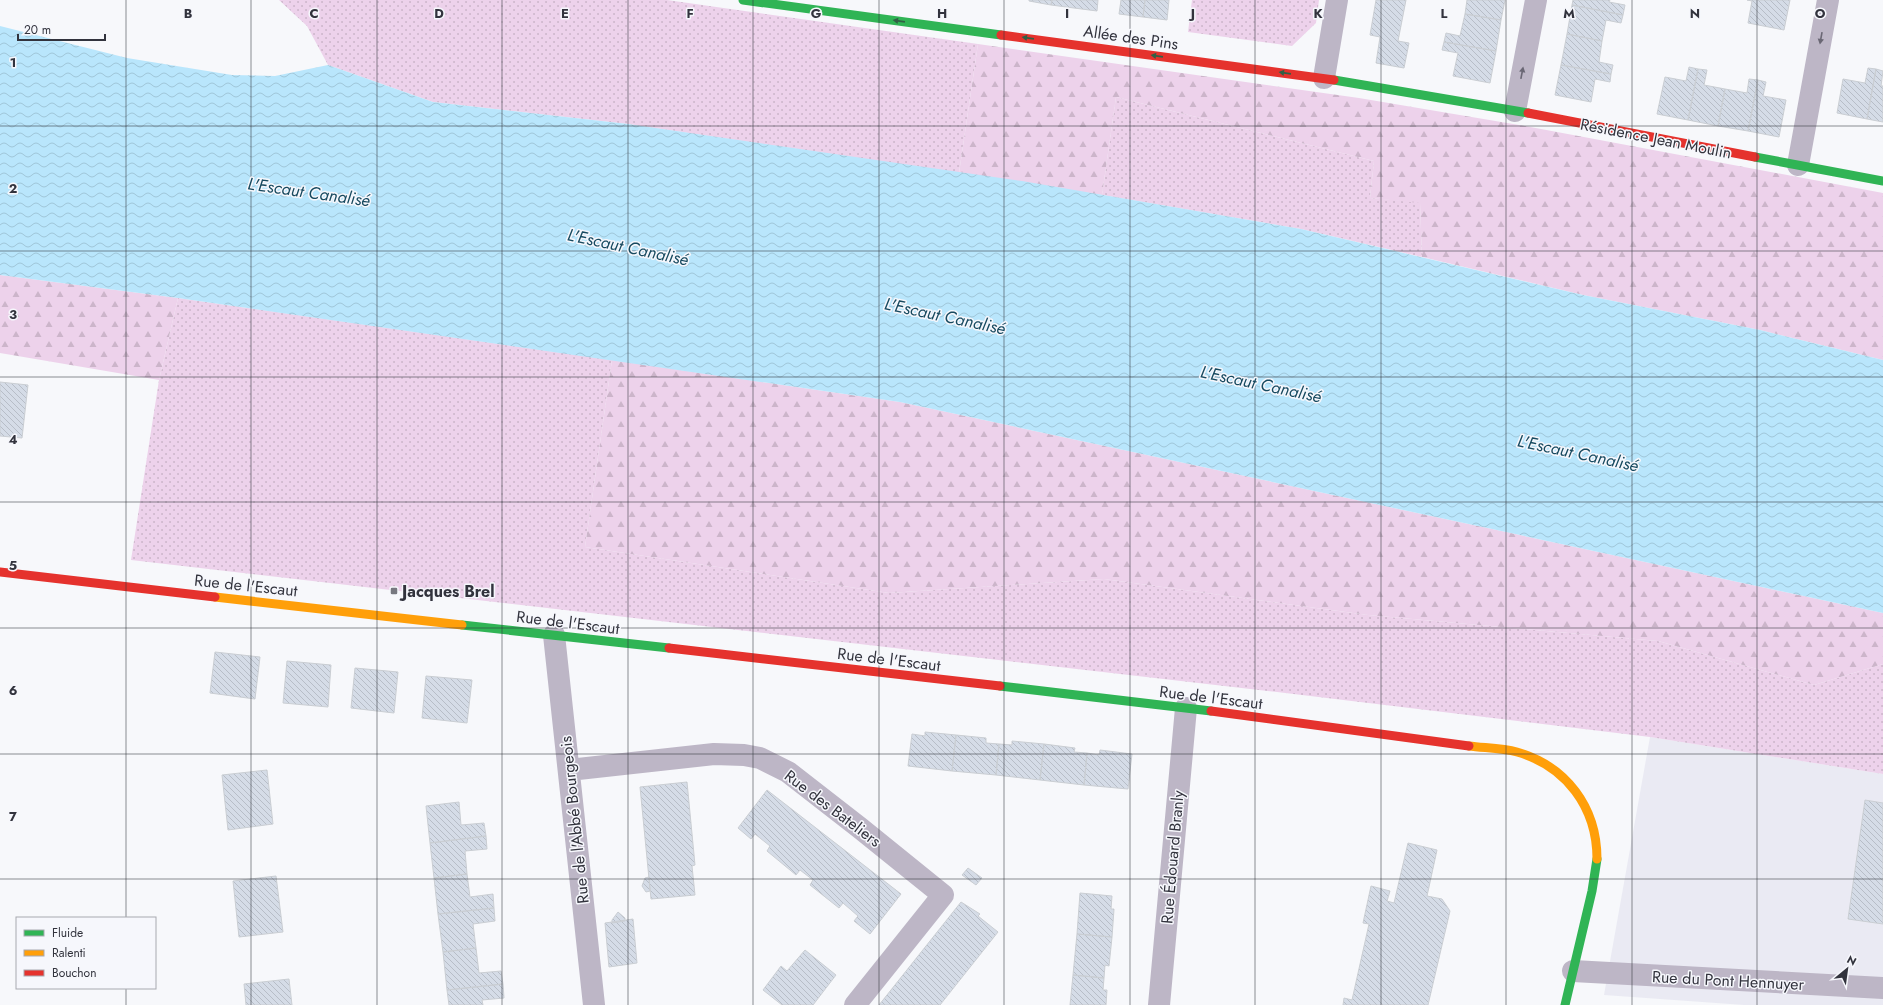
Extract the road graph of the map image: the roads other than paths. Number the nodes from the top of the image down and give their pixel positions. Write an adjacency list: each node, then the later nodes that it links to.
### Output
1 (743, 0): 5 (street, Allée des Pins, one-way to 1)
2 (1336, 0): 5 (street)
3 (1536, 0): 6 (street, one-way to 3)
4 (1828, 0): 7 (street, one-way to 7)
5 (1324, 78): 6 (street, Résidence Jean Moulin)
6 (1515, 112): 7 (street, Résidence Jean Moulin)
7 (1798, 164): 8 (street, Résidence Jean Moulin)
8 (1883, 181)
9 (0, 572): 10 (street, Rue de l'Escaut)
10 (554, 635): 11 (street, Rue de l'Escaut); 12 (street, Rue de l'Abbé Bourgeois)
11 (1186, 708): 13 (street, Rue de l'Escaut); 17 (street, Rue Édouard Branly)
12 (569, 770): 15 (street, Rue de l'Abbé Bourgeois); 16 (street, Rue des Bateliers)
13 (1573, 971): 14 (street, Rue du Pont Hennuyer); 18 (street, Rue de l'Escaut)
14 (1883, 988)
15 (594, 1005)
16 (855, 1005)
17 (1159, 1005)
18 (1565, 1005)

